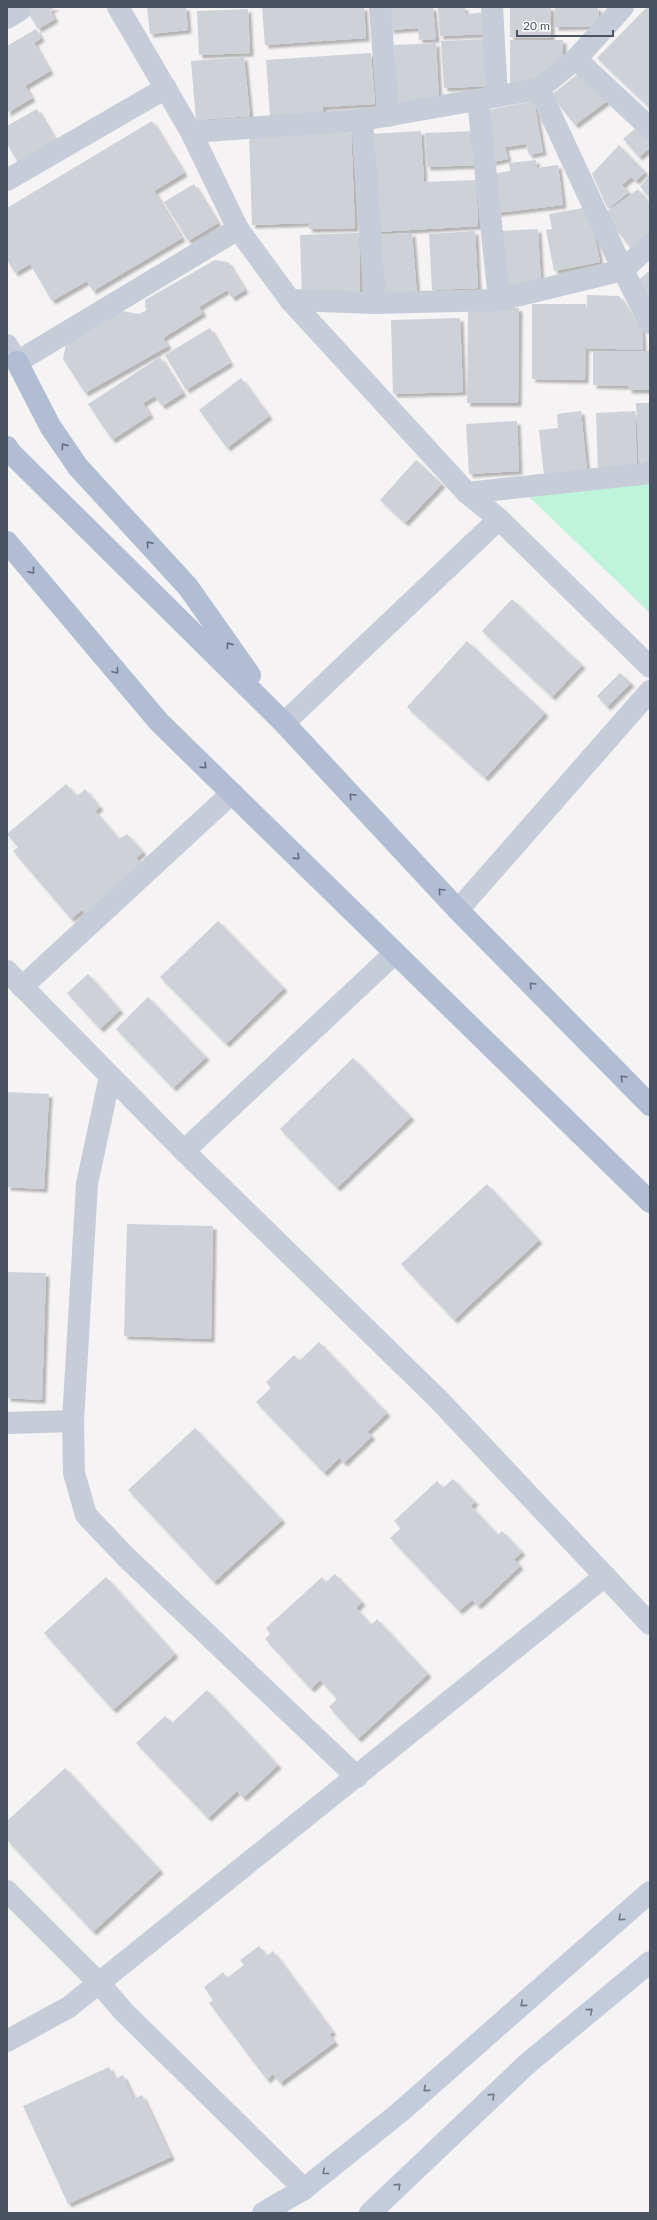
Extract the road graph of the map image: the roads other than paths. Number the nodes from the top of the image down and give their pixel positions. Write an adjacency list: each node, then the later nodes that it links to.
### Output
1 (118, 7): 6 (street)
2 (380, 7): 9 (street)
3 (492, 7): 8 (street)
4 (623, 7): 5 (street)
5 (576, 59): 7 (street); 11 (street)
6 (166, 88): 12 (street); 13 (street)
7 (539, 90): 8 (street); 16 (street)
8 (487, 98): 9 (street); 18 (street)
9 (388, 116): 10 (street)
10 (362, 120): 12 (street); 19 (street)
11 (650, 128)
12 (191, 132): 14 (street)
13 (7, 180)
14 (238, 229): 17 (street); 21 (street)
15 (650, 246): 16 (street)
16 (623, 270): 18 (street); 20 (street)
17 (290, 300): 19 (street); 24 (street)
18 (499, 300): 19 (street)
19 (375, 303)
20 (650, 323)
21 (12, 354): 29 (main road, one-way to 21)
22 (7, 447): 29 (main road)
23 (650, 473): 24 (street)
24 (467, 493): 25 (street)
25 (499, 519): 27 (street); 29 (street)
26 (7, 542): 30 (main road, one-way to 30)
27 (650, 667)
28 (650, 692): 31 (street)
29 (284, 723): 31 (main road, one-way to 29)
30 (232, 793): 32 (main road, one-way to 32); 34 (street)
31 (458, 910): 36 (main road, one-way to 31)
32 (395, 953): 37 (street); 38 (main road)
33 (7, 971): 34 (street)
34 (22, 987): 35 (street)
35 (110, 1076): 37 (street); 39 (street)
36 (650, 1105)
37 (184, 1151): 41 (street)
38 (650, 1202)
39 (73, 1421): 40 (street); 43 (street)
40 (7, 1423)
41 (605, 1576): 42 (street); 43 (street)
42 (650, 1624)
43 (357, 1777): 47 (street)
44 (7, 1891): 47 (street)
45 (650, 1892): 49 (main road, one-way to 49)
46 (650, 1962): 51 (main road, one-way to 46)
47 (99, 1983): 48 (street); 49 (street)
48 (7, 2041)
49 (304, 2189): 50 (main road)
50 (263, 2213)
51 (370, 2213)

